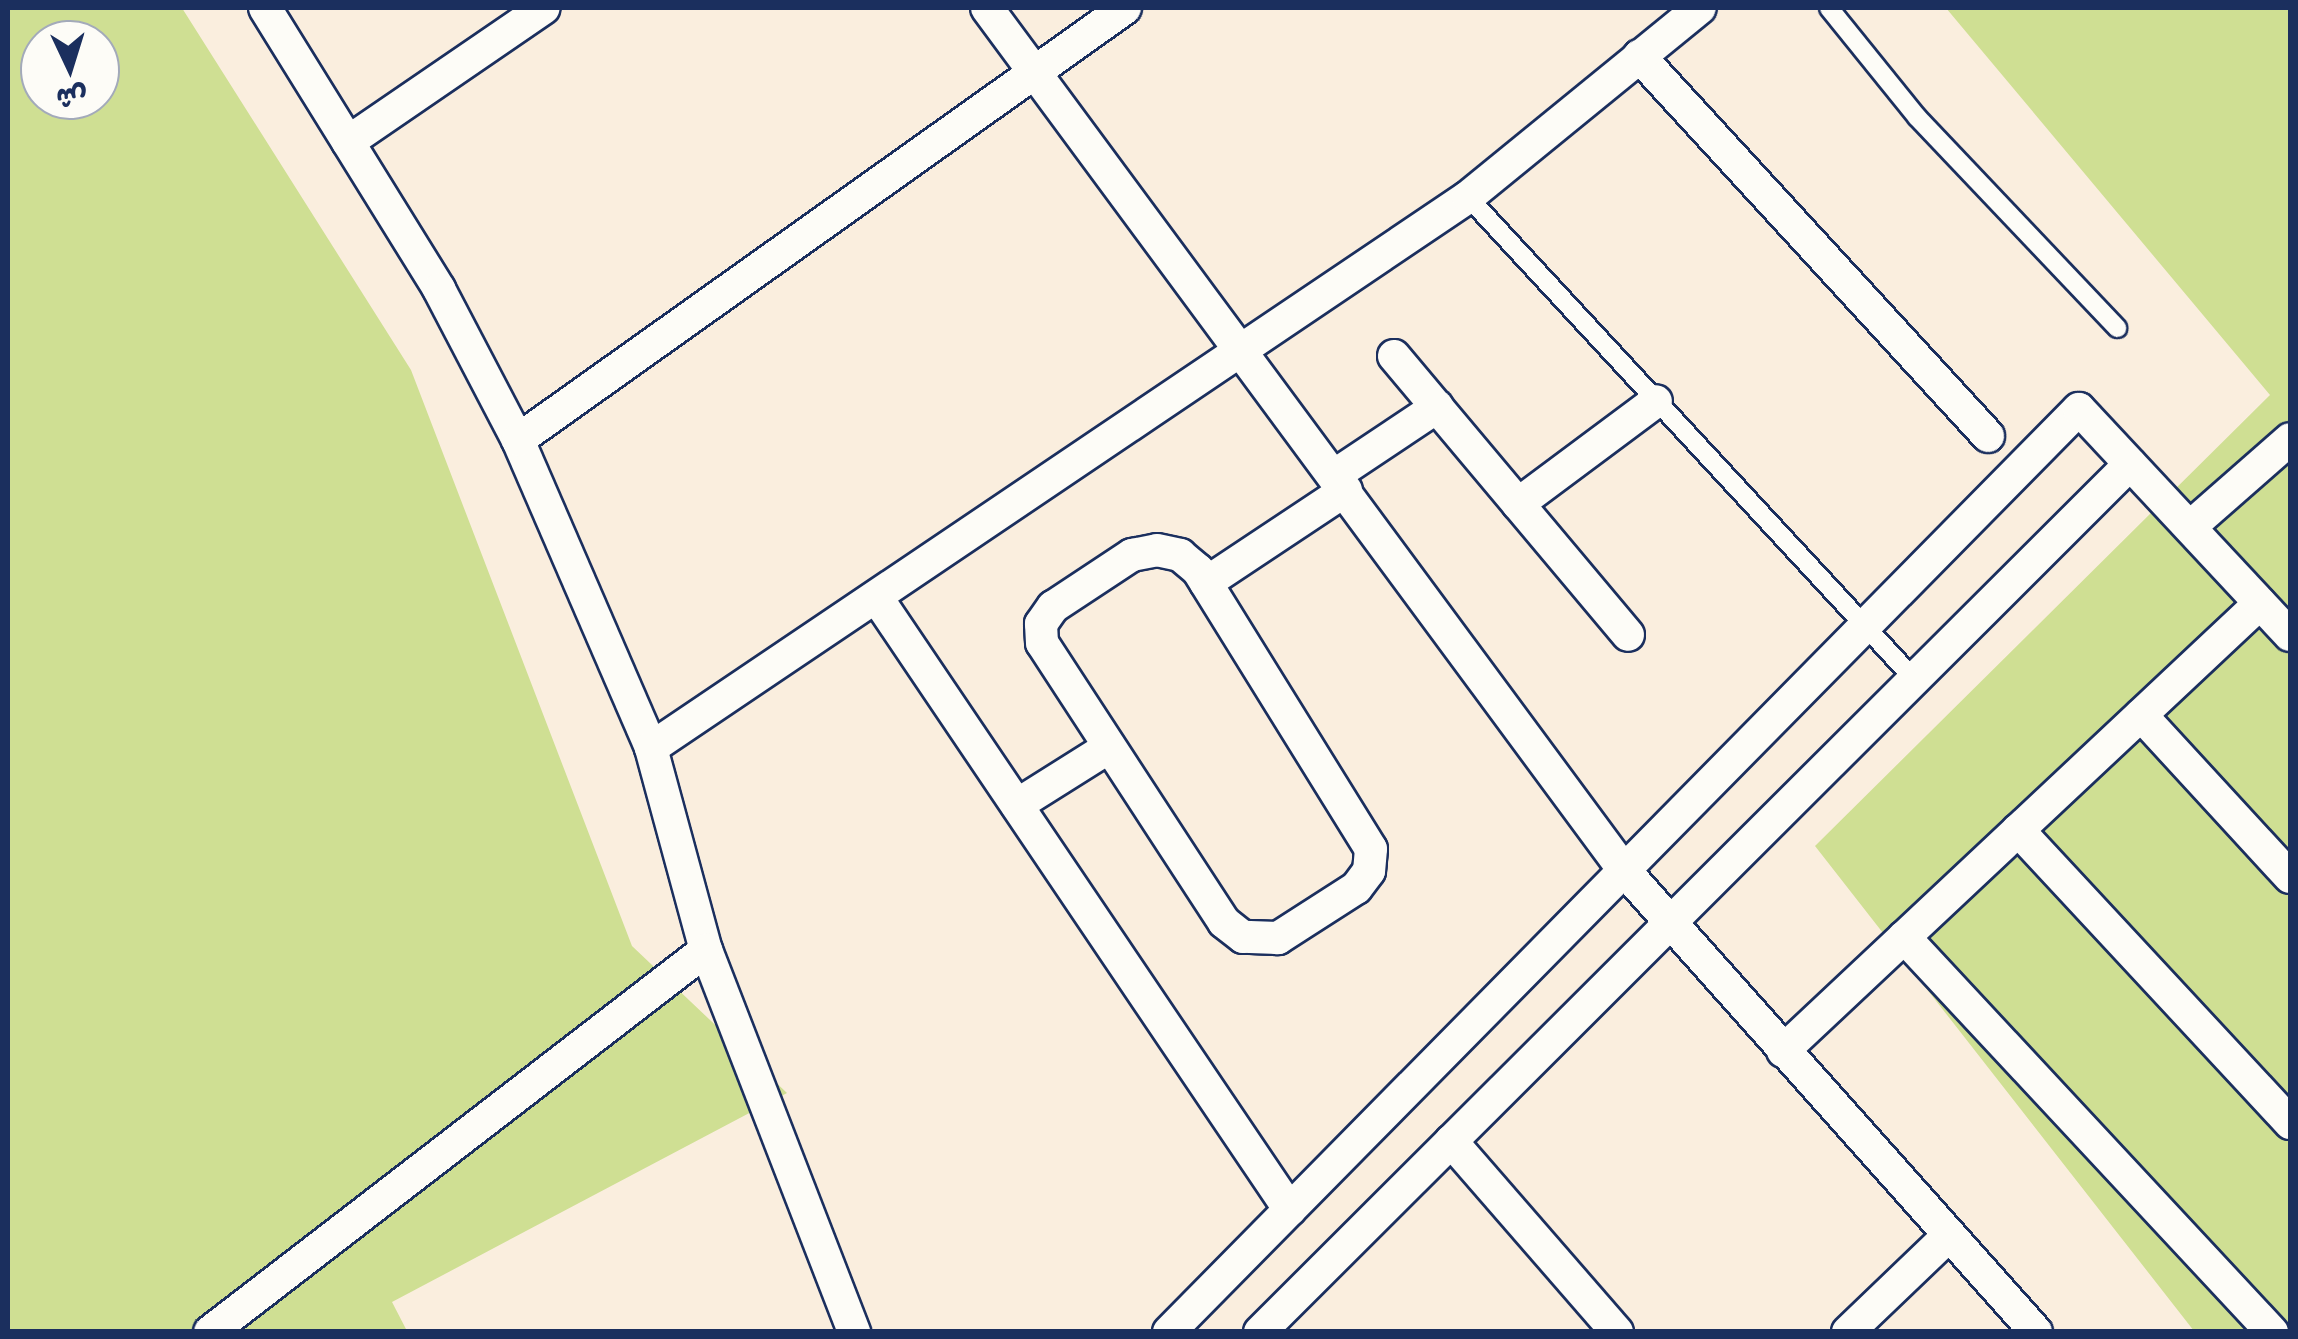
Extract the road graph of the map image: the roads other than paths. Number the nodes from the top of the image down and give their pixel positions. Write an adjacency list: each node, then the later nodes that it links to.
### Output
1 (265, 8): 10 (street)
2 (544, 8): 10 (street)
3 (987, 8): 9 (street)
4 (1125, 8): 9 (street)
5 (1700, 8): 7 (street)
6 (1829, 8): 12 (lane)
7 (1664, 18): 8 (street)
8 (1639, 56): 11 (street); 17 (street)
9 (1037, 73): 13 (street); 19 (street)
10 (348, 142): 19 (street)
11 (1468, 197): 13 (street); 15 (lane)
12 (2117, 328)
13 (1246, 352): 21 (street); 25 (street)
14 (1394, 356): 16 (street)
15 (1656, 401): 22 (street); 27 (lane)
16 (1437, 408): 21 (street); 22 (street)
17 (1988, 436)
18 (2290, 439): 23 (street)
19 (518, 440): 33 (street)
20 (2130, 464): 23 (street); 27 (street); 30 (street)
21 (1341, 482): 24 (street); 36 (street)
22 (1518, 504): 28 (street)
23 (2190, 527): 26 (street)
24 (1206, 582): 32 (street); 32 (street)
25 (877, 598): 33 (street); 34 (street)
26 (2260, 602): 29 (street); 31 (street)
27 (1865, 626): 30 (lane); 36 (street)
28 (1628, 635)
29 (2290, 635)
30 (1914, 679): 38 (street)
31 (2140, 715): 35 (street); 37 (street)
32 (1109, 747): 34 (street)
33 (651, 748): 40 (street)
34 (1017, 805): 44 (street)
35 (2018, 830): 39 (street); 42 (street)
36 (1624, 870): 38 (street); 44 (street)
37 (2290, 877)
38 (1668, 924): 41 (street); 43 (street)
39 (1904, 938): 41 (street); 53 (street)
40 (706, 950): 46 (street); 47 (street)
41 (1783, 1051): 45 (street)
42 (2290, 1123)
43 (1451, 1141): 49 (street); 50 (street)
44 (1290, 1210): 48 (street)
45 (1949, 1235): 51 (street); 52 (street)
46 (210, 1332)
47 (854, 1332)
48 (1170, 1332)
49 (1260, 1332)
50 (1617, 1332)
51 (1848, 1332)
52 (2036, 1332)
53 (2272, 1332)

